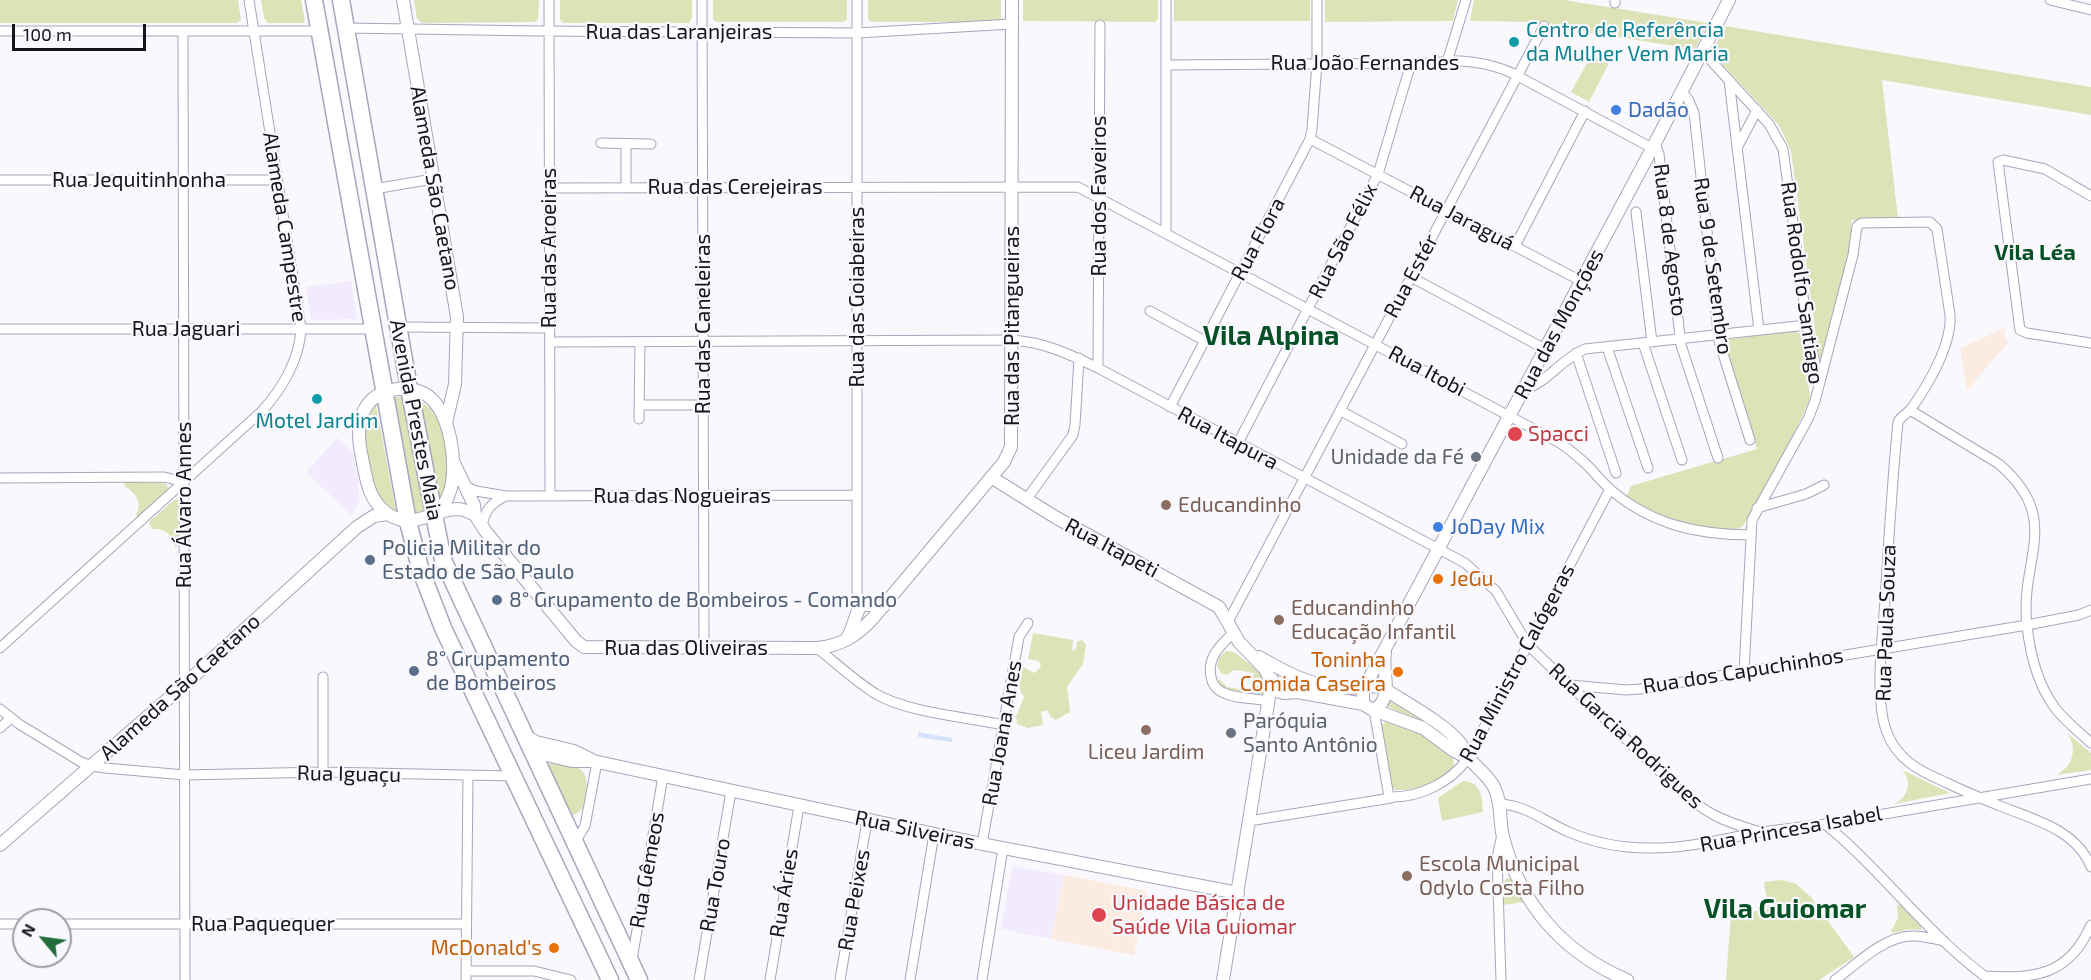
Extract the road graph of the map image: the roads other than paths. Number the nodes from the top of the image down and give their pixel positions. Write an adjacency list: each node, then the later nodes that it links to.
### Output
1 (249, 0): 22 (street, Alameda Campestre)
2 (314, 0): 23 (highway, Avenida Prestes Maia)
3 (341, 0): 18 (highway, Avenida Prestes Maia)
4 (403, 0): 19 (street, Alameda São Caetano)
5 (549, 0): 24 (street, Rua das Aroeiras)
6 (702, 0): 25 (street, Rua das Caneleiras)
7 (857, 0): 26 (street, Rua das Goiabeiras)
8 (1012, 0): 15 (street, Rua das Pitangueiras)
9 (1166, 0): 31 (street)
10 (1317, 0): 29 (street, Rua Flora)
11 (1466, 0): 28 (street)
12 (1729, 0): 27 (street, Rua das Monções)
13 (2050, 0): 14 (street)
14 (2091, 10)
15 (1012, 24): 26 (street, Rua das Laranjeiras); 49 (street, Rua das Pitangueiras)
16 (1100, 25): 55 (street, Rua dos Faveiros)
17 (1544, 26): 32 (street, Rua Estér)
18 (346, 28): 19 (street, Rua das Laranjeiras); 53 (highway, Avenida Prestes Maia)
19 (407, 30): 24 (street, Rua das Laranjeiras); 47 (street, Alameda São Caetano)
20 (0, 31): 21 (street)
21 (183, 31): 22 (street); 45 (street, Rua Álvaro Annes)
22 (254, 31): 23 (street); 46 (street, Alameda Campestre)
23 (319, 31): 72 (highway, Avenida Prestes Maia)
24 (549, 31): 25 (street, Rua das Laranjeiras); 52 (street, Rua das Aroeiras)
25 (702, 32): 26 (street, Rua das Laranjeiras); 51 (street, Rua das Caneleiras)
26 (857, 33): 48 (street, Rua das Goiabeiras)
27 (1703, 52): 33 (street, Rua Rodolfo Santiago); 34 (street, Rua das Monções)
28 (1448, 59): 30 (street, Rua João Fernandes); 32 (street, Rua João Fernandes)
29 (1317, 63): 30 (street, Rua João Fernandes); 31 (street, Rua João Fernandes); 37 (street, Rua Flora)
30 (1411, 63): 43 (street, Rua São Félix)
31 (1166, 65): 58 (street)
32 (1518, 76): 36 (street, Rua João Fernandes); 56 (street, Rua Estér)
33 (1729, 80): 35 (street, Rua Rodolfo Santiago); 42 (street)
34 (1682, 92): 41 (street, Rua das Monções); 74 (street, Rua 9 de Setembro)
35 (1758, 110): 42 (street); 65 (street, Rua Rodolfo Santiago)
36 (1585, 111): 41 (street, Rua João Fernandes); 59 (street)
37 (1310, 139): 43 (street, Rua Jaraguá); 60 (street, Rua Flora)
38 (601, 143): 39 (street)
39 (626, 144): 40 (street); 50 (street)
40 (651, 144)
41 (1654, 146): 62 (street, Rua das Monções); 75 (street, Rua 8 de Agosto)
42 (1736, 148): 73 (street)
43 (1378, 174): 56 (street, Rua Jaraguá); 63 (street, Rua São Félix)
44 (0, 180): 45 (street, Rua Jequitinhonha)
45 (184, 180): 46 (street, Rua Jequitinhonha); 71 (street, Rua Álvaro Annes)
46 (277, 180): 68 (street, Alameda Campestre)
47 (433, 180): 53 (street); 67 (street, Alameda São Caetano)
48 (857, 186): 49 (street, Rua das Cerejeiras); 51 (street, Rua das Cerejeiras); 77 (street, Rua das Goiabeiras)
49 (1013, 186): 55 (street, Rua das Cerejeiras); 76 (street, Rua das Pitangueiras)
50 (626, 187): 51 (street, Rua das Cerejeiras); 52 (street, Rua das Cerejeiras)
51 (702, 187): 81 (street, Rua das Caneleiras)
52 (549, 188): 69 (street, Rua das Aroeiras)
53 (374, 189): 66 (highway, Avenida Prestes Maia)
54 (2091, 196): 83 (street)
55 (1099, 197): 58 (street, Rua Itobi); 89 (street, Rua dos Faveiros)
56 (1446, 210): 59 (street, Rua Jaraguá); 61 (street, Rua Estér)
57 (1636, 212): 82 (street)
58 (1166, 232): 60 (street, Rua Itobi)
59 (1515, 246): 62 (street, Rua Jaraguá)
60 (1241, 273): 63 (street, Rua Itobi); 78 (street, Rua Flora)
61 (1411, 277): 84 (street, Rua Estér); 86 (street)
62 (1581, 281): 86 (street, Rua das Monções)
63 (1308, 308): 84 (street, Rua Itobi); 105 (street, Rua São Félix)
64 (1150, 311): 78 (street)
65 (1807, 325): 73 (street); 91 (street, Rua Rodolfo Santiago)
66 (398, 327): 67 (street); 92 (highway, Avenida Prestes Maia)
67 (457, 327): 69 (street); 90 (street, Alameda São Caetano)
68 (301, 328): 71 (street, Rua Jaguari); 72 (street, Rua Jaguari); 115 (street, Alameda Campestre)
69 (550, 328): 79 (street, Rua das Aroeiras)
70 (0, 329): 71 (street, Rua Jaguari)
71 (184, 329): 115 (street, Rua Álvaro Annes)
72 (373, 329): 94 (highway, Avenida Prestes Maia)
73 (1759, 330): 74 (street)
74 (1720, 334): 75 (street); 104 (street, Rua 9 de Setembro)
75 (1682, 337): 82 (street); 107 (street, Rua 8 de Agosto)
76 (1012, 340): 77 (street); 88 (street, Rua Itapura); 112 (street, Rua das Pitangueiras)
77 (858, 341): 81 (street); 121 (street, Rua das Goiabeiras)
78 (1205, 341): 98 (street, Rua Flora)
79 (550, 342): 80 (street); 123 (street, Rua das Aroeiras)
80 (640, 342): 81 (street); 96 (street)
81 (703, 342): 97 (street, Rua das Caneleiras)
82 (1648, 342): 85 (street); 108 (street)
83 (2091, 343)
84 (1376, 344): 99 (street, Rua Estér); 101 (street, Rua Itobi)
85 (1607, 347): 87 (street); 110 (street)
86 (1545, 349): 93 (street, Rua das Monções)
87 (1576, 353): 93 (street); 111 (street)
88 (1079, 358): 89 (street, Rua Itapura); 124 (street)
89 (1098, 368): 98 (street, Rua Itapura)
90 (455, 376): 95 (street); 103 (street, Alameda São Caetano)
91 (1819, 385): 100 (street, Rua Paula Souza); 125 (street, Rua Rodolfo Santiago)
92 (408, 388): 94 (street); 95 (street); 128 (highway, Avenida Prestes Maia)
93 (1524, 390): 101 (street, Rua das Monções)
94 (384, 391): 119 (street); 129 (highway, Avenida Prestes Maia)
95 (426, 394): 103 (street)
96 (640, 405): 97 (street); 102 (street)
97 (703, 405): 120 (street, Rua das Caneleiras)
98 (1170, 407): 105 (street, Rua Itapura)
99 (1341, 411): 106 (street); 114 (street, Rua Estér)
100 (1910, 411): 137 (street); 144 (street, Rua Paula Souza)
101 (1510, 415): 118 (street, Rua Itobi); 133 (street, Rua das Monções)
102 (639, 419)
103 (446, 423): 109 (street)
104 (1750, 440)
105 (1238, 443): 114 (street, Rua Itapura)
106 (1402, 444)
107 (1718, 458)
108 (1682, 460)
109 (453, 461): 117 (street, Rua das Oliveiras); 128 (street)
110 (1648, 468)
111 (1616, 473)
112 (992, 477): 124 (street, Rua Itapeti); 135 (street, Rua das Pitangueiras)
113 (0, 478): 115 (street)
114 (1304, 479): 133 (street, Rua Itapura); 138 (street, Rua Estér)
115 (184, 482): 141 (street, Alameda Campestre); 150 (street, Rua Álvaro Annes)
116 (1824, 485): 125 (street)
117 (465, 486): 122 (street, Rua das Nogueiras); 127 (street, Rua das Oliveiras)
118 (1610, 489): 132 (street, Rua Itobi); 139 (street, Rua Ministro Calógeras)
119 (368, 491): 126 (street); 131 (street, Alameda São Caetano)
120 (704, 495): 121 (street, Rua das Nogueiras); 123 (street, Rua das Nogueiras); 140 (street, Rua das Caneleiras)
121 (857, 495): 135 (street, Rua das Goiabeiras)
122 (506, 496): 123 (street, Rua das Nogueiras); 130 (street)
123 (550, 496)
124 (1026, 500): 138 (street, Rua Itapeti)
125 (1757, 508): 132 (street, Rua Rodolfo Santiago)
126 (388, 514): 129 (street); 131 (street, Alameda São Caetano)
127 (475, 515): 128 (street); 130 (street, Rua das Oliveiras)
128 (433, 516): 129 (street); 162 (highway, Avenida Prestes Maia)
129 (408, 522): 161 (highway, Avenida Prestes Maia)
130 (482, 526): 140 (street, Rua das Oliveiras)
131 (357, 527): 150 (street, Alameda São Caetano)
132 (1751, 535): 146 (street, Rua Rodolfo Santiago)
133 (1439, 549): 139 (street, Rua Garcia Rodrigues); 143 (street, Rua das Monções)
134 (2091, 610): 137 (street, Rua dos Capuchinhos)
135 (868, 612): 142 (street, Rua das Pitangueiras)
136 (1028, 623): 159 (street, Rua Joana Anes)
137 (2027, 625): 144 (street, Rua dos Capuchinhos); 163 (street)
138 (1230, 627): 145 (street, Rua Itapeti); 155 (street, Rua Estér)
139 (1528, 645): 151 (street, Rua Garcia Rodrigues); 165 (street, Rua Ministro Calógeras)
140 (704, 647): 142 (street, Rua das Oliveiras)
141 (0, 648)
142 (817, 648): 159 (street)
143 (1387, 648): 152 (street, Rua das Monções); 153 (street, Rua das Monções)
144 (1882, 649): 146 (street, Rua dos Capuchinhos); 175 (street, Rua Paula Souza)
145 (1251, 653): 147 (street); 149 (street)
146 (1744, 671): 151 (street, Rua dos Capuchinhos)
147 (1288, 673): 149 (street); 152 (street); 154 (street)
148 (323, 677): 168 (street)
149 (1271, 683): 154 (street); 155 (street)
150 (184, 685): 167 (street, Alameda São Caetano); 169 (street, Rua Álvaro Annes)
151 (1570, 685): 179 (street, Rua Garcia Rodrigues)
152 (1365, 687): 153 (street); 156 (street)
153 (1386, 691): 156 (street); 165 (street)
154 (1286, 693): 155 (street); 156 (street)
155 (1268, 705): 181 (street)
156 (1368, 707): 165 (street); 176 (street)
157 (0, 709): 158 (street)
158 (11, 718): 160 (street); 167 (street)
159 (1004, 724): 188 (street, Rua Joana Anes)
160 (0, 728)
161 (494, 733): 164 (highway); 171 (highway, Avenida Prestes Maia)
162 (524, 735): 164 (highway, Avenida Prestes Maia); 166 (street, Rua Silveiras)
163 (2091, 743)
164 (533, 752): 166 (street, Rua Silveiras); 186 (highway, Avenida Prestes Maia)
165 (1468, 758): 176 (street, Rua Ministro Calógeras); 177 (street)
166 (595, 761): 172 (street, Rua Silveiras); 186 (street)
167 (92, 766): 169 (street, Rua Iguaçu); 189 (street, Alameda São Caetano)
168 (323, 772): 169 (street, Rua Iguaçu); 170 (street, Rua Iguaçu)
169 (185, 775): 196 (street, Rua Álvaro Annes)
170 (468, 776): 171 (street, Rua Iguaçu); 197 (street)
171 (513, 776): 205 (highway, Avenida Prestes Maia)
172 (663, 776): 174 (street, Rua Silveiras); 200 (street, Rua Gêmeos)
173 (2090, 782): 175 (street, Rua Princesa Isabel)
174 (731, 791): 178 (street, Rua Silveiras); 207 (street, Rua Touro)
175 (1979, 797): 182 (street, Rua Princesa Isabel); 191 (street, Rua Paula Souza)
176 (1390, 798): 181 (street, Rua Ministro Calógeras)
177 (1498, 804): 185 (street); 187 (street, Rua Princesa Isabel)
178 (799, 806): 180 (street, Rua Silveiras); 208 (street, Rua Áries)
179 (1719, 819): 183 (street, Rua Garcia Rodrigues); 187 (street, Rua Garcia Rodrigues)
180 (867, 821): 184 (street, Rua Silveiras); 209 (street, Rua Peixes)
181 (1250, 821): 194 (street)
182 (1826, 824): 183 (street, Rua Princesa Isabel); 199 (street)
183 (1761, 832): 187 (street, Rua Princesa Isabel)
184 (934, 834): 188 (street, Rua Silveiras); 210 (street)
185 (1502, 835): 192 (street); 193 (street)
186 (579, 837): 200 (highway, Avenida Prestes Maia)
187 (1732, 838)
188 (982, 844): 190 (street, Rua Silveiras)
189 (0, 845)
190 (1003, 848): 194 (street, Rua Silveiras); 211 (street)
191 (2091, 867)
192 (1514, 869): 193 (street); 214 (street)
193 (1497, 886): 213 (street)
194 (1238, 893): 212 (street)
195 (72, 924): 196 (street, Rua Paquequer)
196 (185, 924): 197 (street, Rua Paquequer); 203 (street, Rua Álvaro Annes)
197 (466, 924): 201 (street)
198 (2091, 925): 202 (street)
199 (1944, 941): 202 (street); 215 (street)
200 (631, 965): 206 (highway, Avenida Prestes Maia)
201 (465, 977): 204 (street)
202 (1987, 978)
203 (185, 980)
204 (571, 980)
205 (610, 980)
206 (639, 980)
207 (699, 980)
208 (770, 980)
209 (840, 980)
210 (910, 980)
211 (981, 980)
212 (1223, 980)
213 (1501, 980)
214 (1627, 980)
215 (1835, 980)

